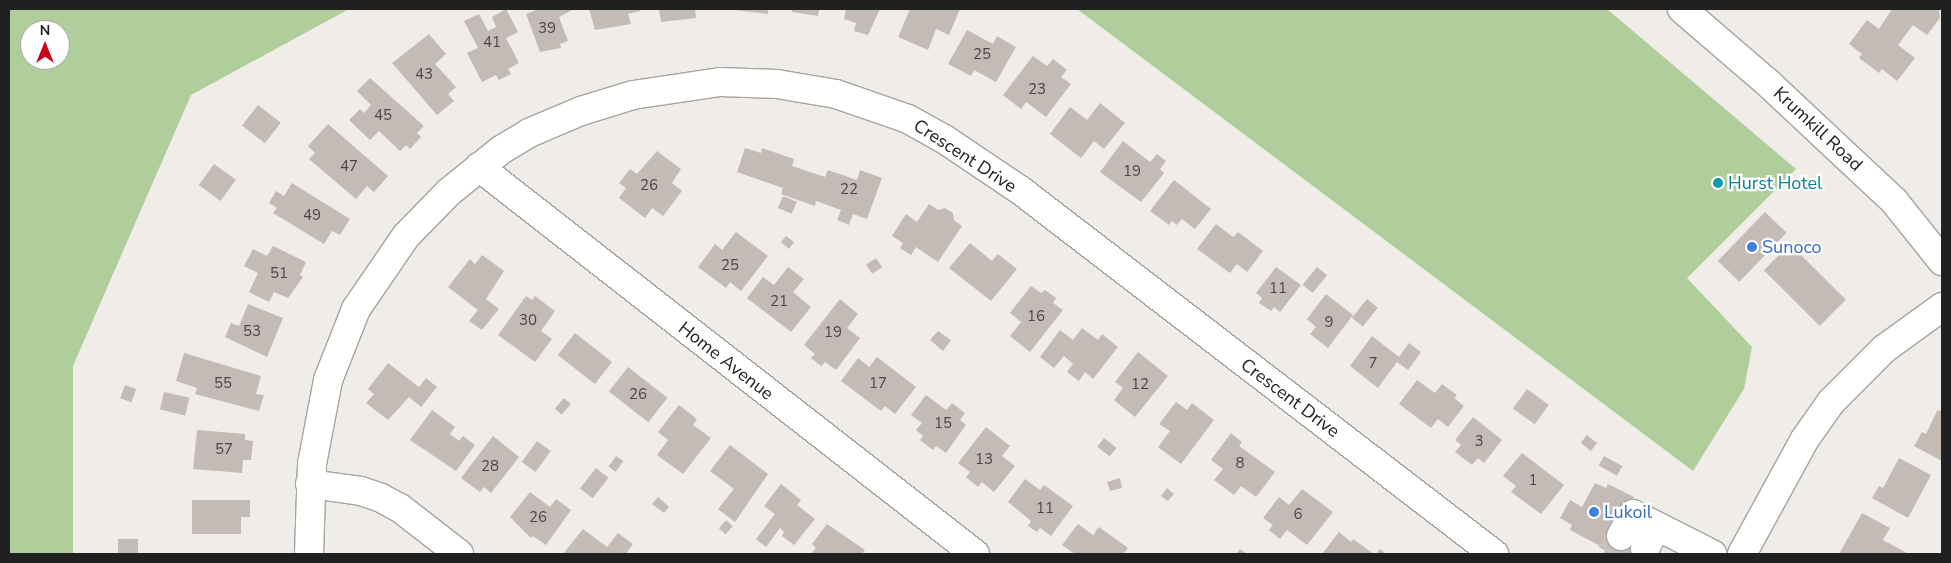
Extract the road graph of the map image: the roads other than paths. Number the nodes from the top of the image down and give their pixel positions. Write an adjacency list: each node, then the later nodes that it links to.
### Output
1 (1682, 9): 3 (street, Krumkill Road)
2 (479, 166): 5 (street, Crescent Drive); 10 (street, Home Avenue); 11 (street, Crescent Drive)
3 (1942, 261)
4 (1942, 307): 13 (street)
5 (310, 484): 8 (street, Crescent Drive); 9 (street)
6 (1641, 537): 7 (street)
7 (1682, 548): 12 (street)
8 (309, 554)
9 (459, 554)
10 (975, 554)
11 (1494, 554)
12 (1712, 554)
13 (1742, 554)

